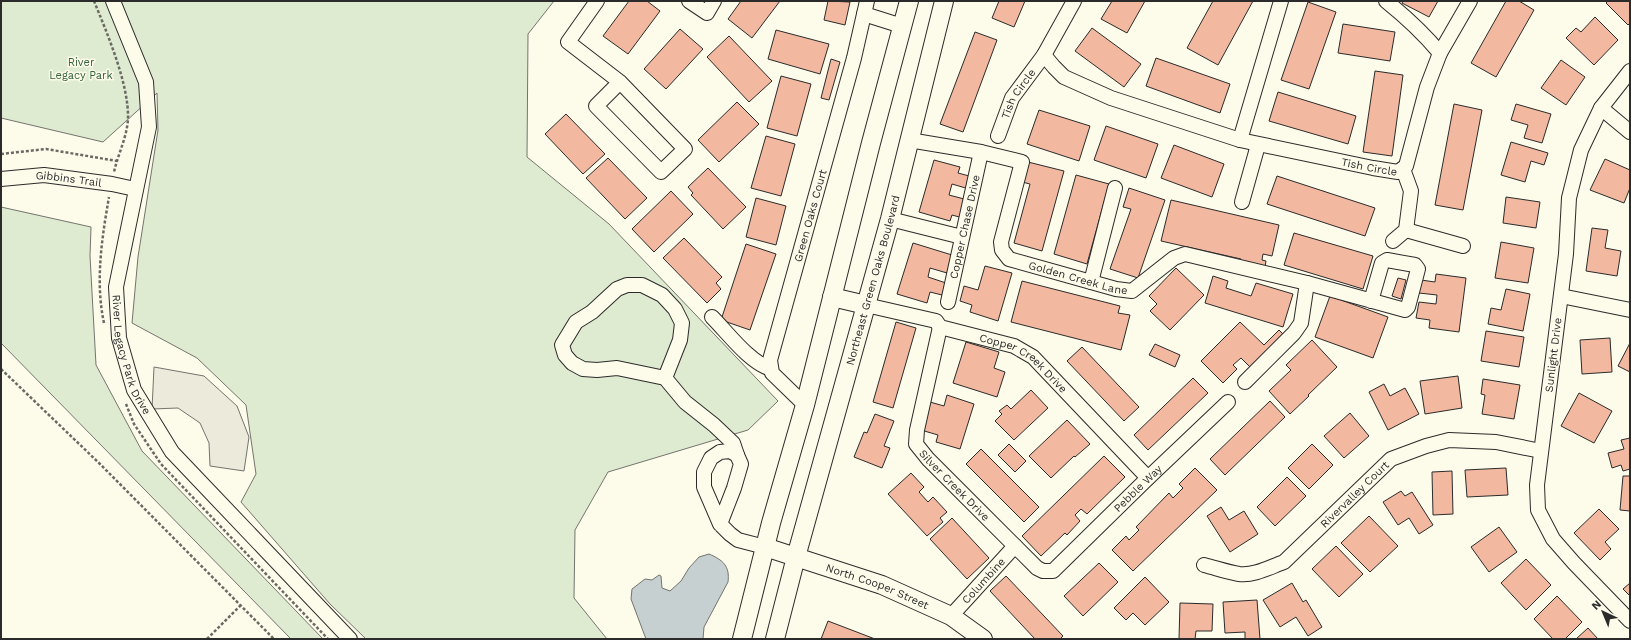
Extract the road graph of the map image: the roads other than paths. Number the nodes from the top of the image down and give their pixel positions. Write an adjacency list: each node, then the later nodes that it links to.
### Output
1 (113, 1): 27 (street, River Legacy Park Drive)
2 (597, 1): 16 (street)
3 (689, 1): 4 (street)
4 (714, 1)
5 (909, 1): 12 (main road)
6 (944, 1): 20 (main road, Northeast Green Oaks Boulevard)
7 (1074, 1): 14 (street, Tish Circle)
8 (1281, 1): 21 (street)
9 (1386, 1): 13 (street)
10 (1470, 1): 13 (street, Tish Circle)
11 (865, 7): 12 (street, Green Oaks Court); 44 (street, Green Oaks Court)
12 (902, 26): 37 (main road)
13 (1440, 53): 24 (street, Tish Circle)
14 (1044, 55): 19 (street, Tish Circle); 21 (street, Tish Circle)
15 (1630, 70): 17 (street, Sunlight Drive)
16 (620, 82): 16 (street)
17 (1601, 108): 18 (street); 36 (street, Sunlight Drive)
18 (1630, 132)
19 (998, 136)
20 (909, 140): 23 (street, Golden Creek Lane); 29 (main road, Northeast Green Oaks Boulevard)
21 (1240, 140): 22 (street, Tish Circle)
22 (1258, 145): 24 (street, Tish Circle); 28 (street)
23 (981, 152): 31 (street, Copper Chase Drive); 34 (street, Golden Creek Lane)
24 (1402, 170): 30 (street)
25 (1, 178): 27 (street, Gibbins Trail)
26 (1115, 188): 34 (street)
27 (135, 189): 60 (street, River Legacy Park Drive)
28 (1242, 202)
29 (890, 218): 31 (street); 40 (main road, Northeast Green Oaks Boulevard)
30 (1406, 230): 32 (street); 33 (street)
31 (962, 237): 39 (street, Copper Chase Drive)
32 (1393, 241)
33 (1463, 246)
34 (1091, 282): 35 (street, Golden Creek Lane)
35 (1307, 283): 38 (street, Golden Creek Lane); 46 (street)
36 (1561, 296): 41 (street); 49 (street, Sunlight Drive)
37 (832, 298): 40 (main road); 48 (main road)
38 (1371, 301)
39 (948, 302)
40 (866, 306): 43 (street, Copper Creek Drive); 55 (main road, Northeast Green Oaks Boulevard)
41 (1630, 310)
42 (712, 317): 44 (street)
43 (940, 327): 51 (street, Copper Creek Drive); 53 (street, Silver Creek Drive)
44 (771, 369): 48 (street)
45 (665, 378): 45 (street); 50 (street)
46 (1245, 382)
47 (1228, 402): 51 (street, Pebble Way)
48 (805, 405): 54 (main road)
49 (1541, 451): 56 (street, Rivervalley Court); 59 (street, Sunlight Drive)
50 (737, 455): 52 (street); 52 (street)
51 (1148, 478): 57 (street, Pebble Way)
52 (720, 524): 54 (street)
53 (1015, 546): 57 (street, Silver Creek Drive); 58 (street, Columbine)
54 (765, 547): 55 (main road, North Cooper Street); 61 (main road)
55 (796, 557): 58 (main road, North Cooper Street); 62 (main road, Northeast Green Oaks Boulevard)
56 (1204, 565)
57 (1047, 572)
58 (951, 616): 63 (main road, North Cooper Street)
59 (1630, 621)
60 (350, 639)
61 (742, 639)
62 (775, 639)
63 (983, 639)

